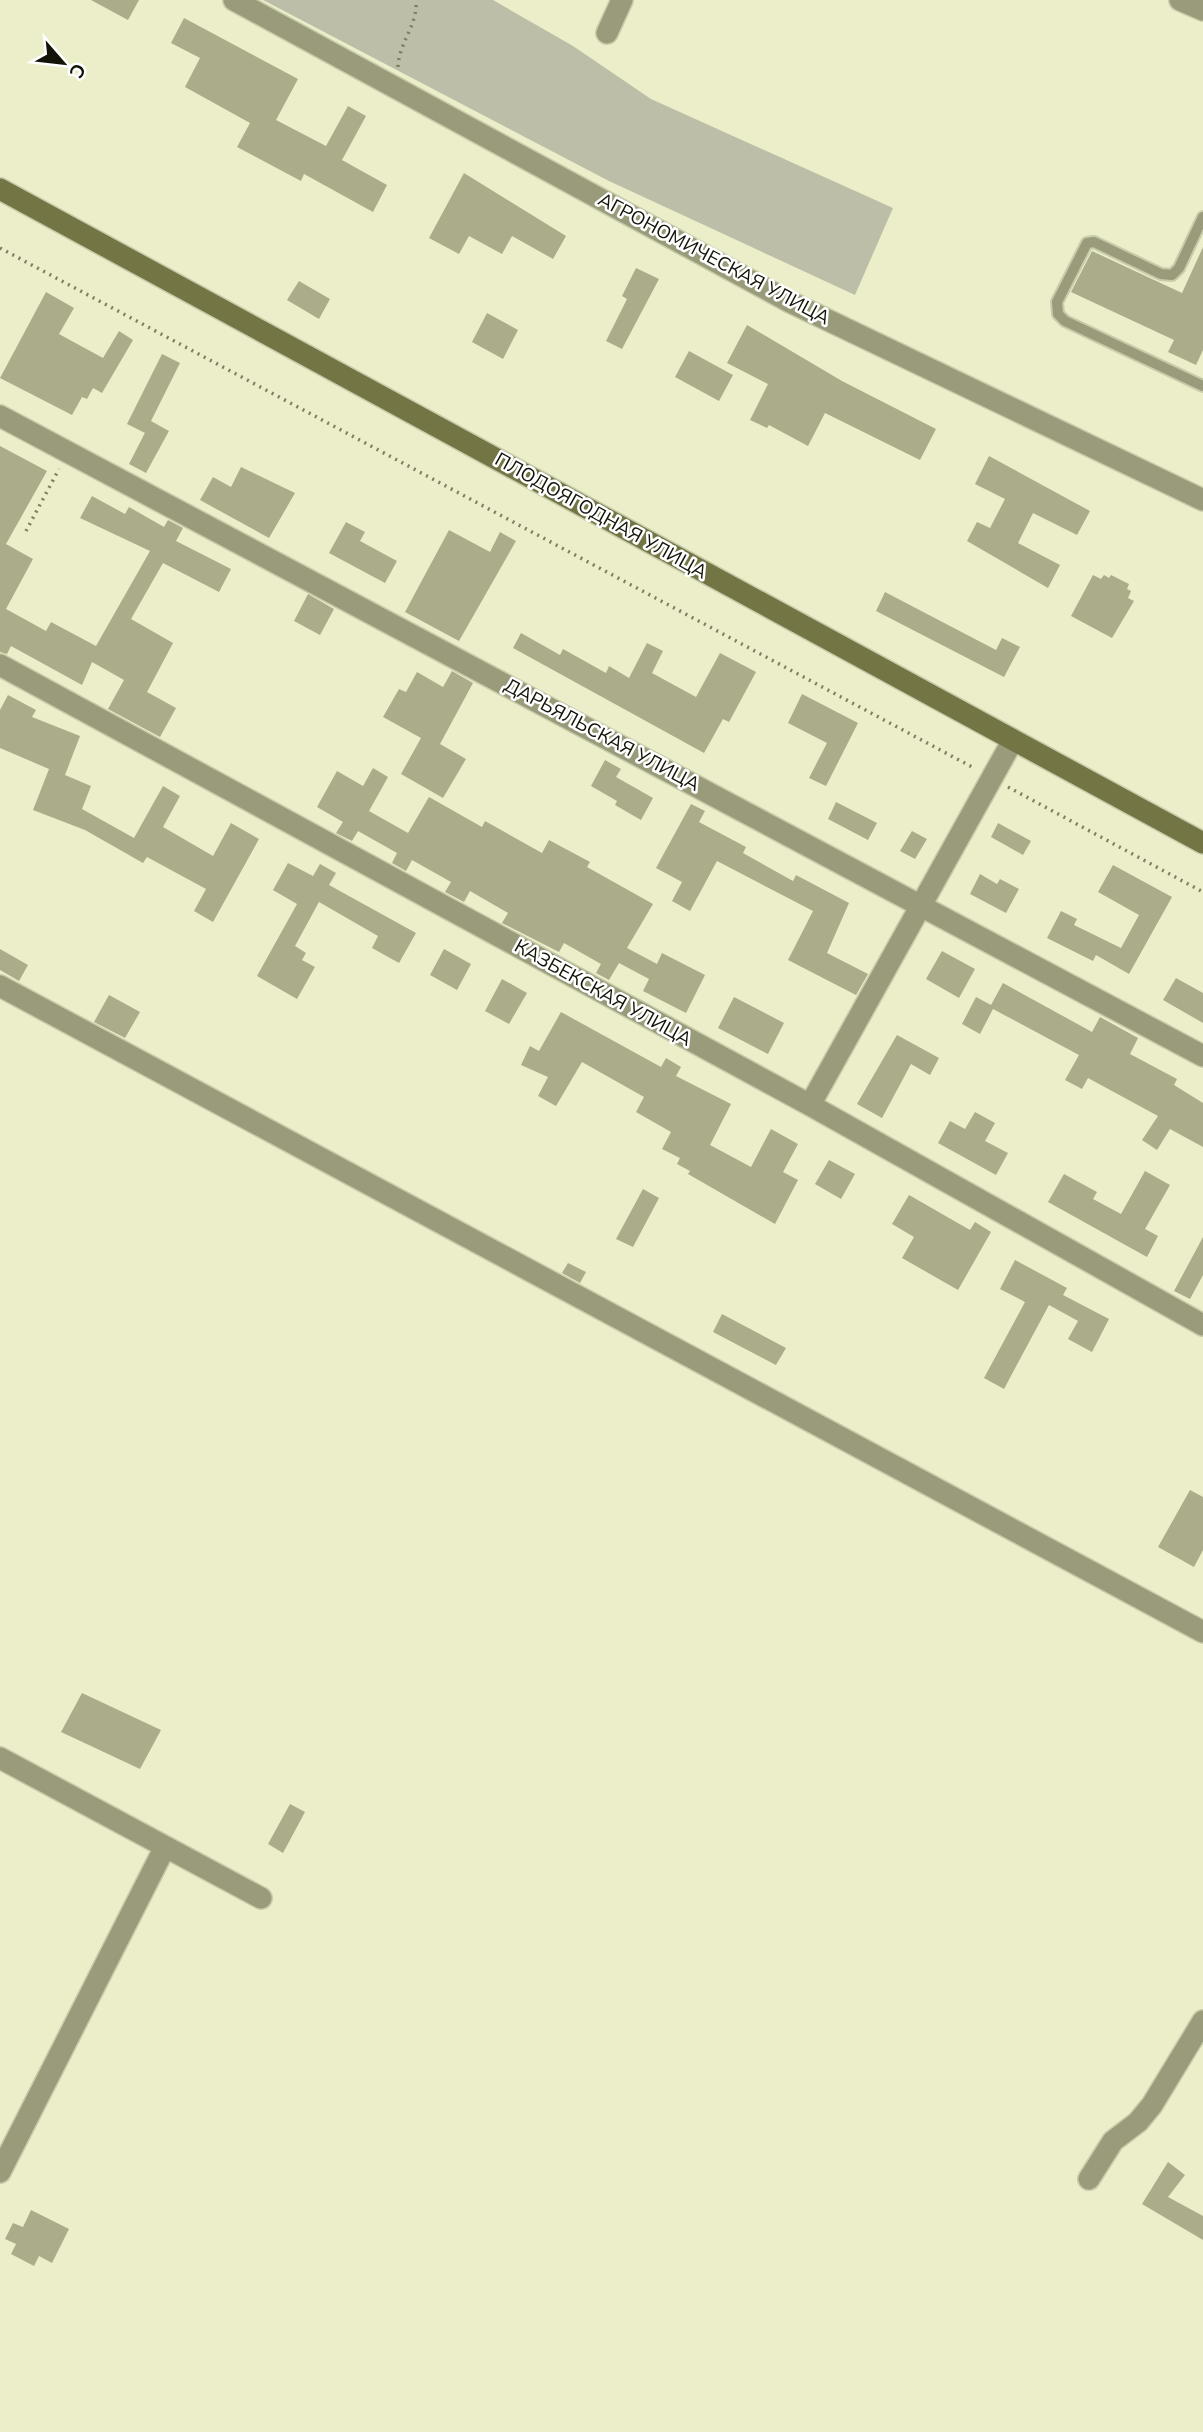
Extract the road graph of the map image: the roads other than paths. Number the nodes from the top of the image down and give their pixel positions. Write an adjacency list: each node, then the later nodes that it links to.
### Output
1 (234, 0): 10 (street, АГРОНОМИЧЕСКАЯ УЛИЦА)
2 (622, 0): 5 (street)
3 (1180, 0): 4 (street)
4 (1203, 10)
5 (607, 33)
6 (0, 189): 12 (street, ПЛОДОЯГОДНАЯ УЛИЦА)
7 (1203, 217): 8 (lane)
8 (1203, 386)
9 (0, 416): 14 (street, ДАРЬЯЛЬСКАЯ УЛИЦА)
10 (1203, 500)
11 (0, 665): 17 (street, КАЗБЕКСКАЯ УЛИЦА)
12 (1013, 740): 13 (street, ПЛОДОЯГОДНАЯ УЛИЦА); 14 (street)
13 (1203, 844)
14 (922, 904): 16 (street, ДАРЬЯЛЬСКАЯ УЛИЦА); 17 (street)
15 (0, 986): 19 (street)
16 (1203, 1056)
17 (810, 1105): 18 (street, КАЗБЕКСКАЯ УЛИЦА)
18 (1203, 1325)
19 (1203, 1632)
20 (0, 1758): 21 (street)
21 (165, 1847): 22 (street); 24 (street)
22 (261, 1898)
23 (1203, 2021): 25 (street)
24 (0, 2172)
25 (1089, 2179)

